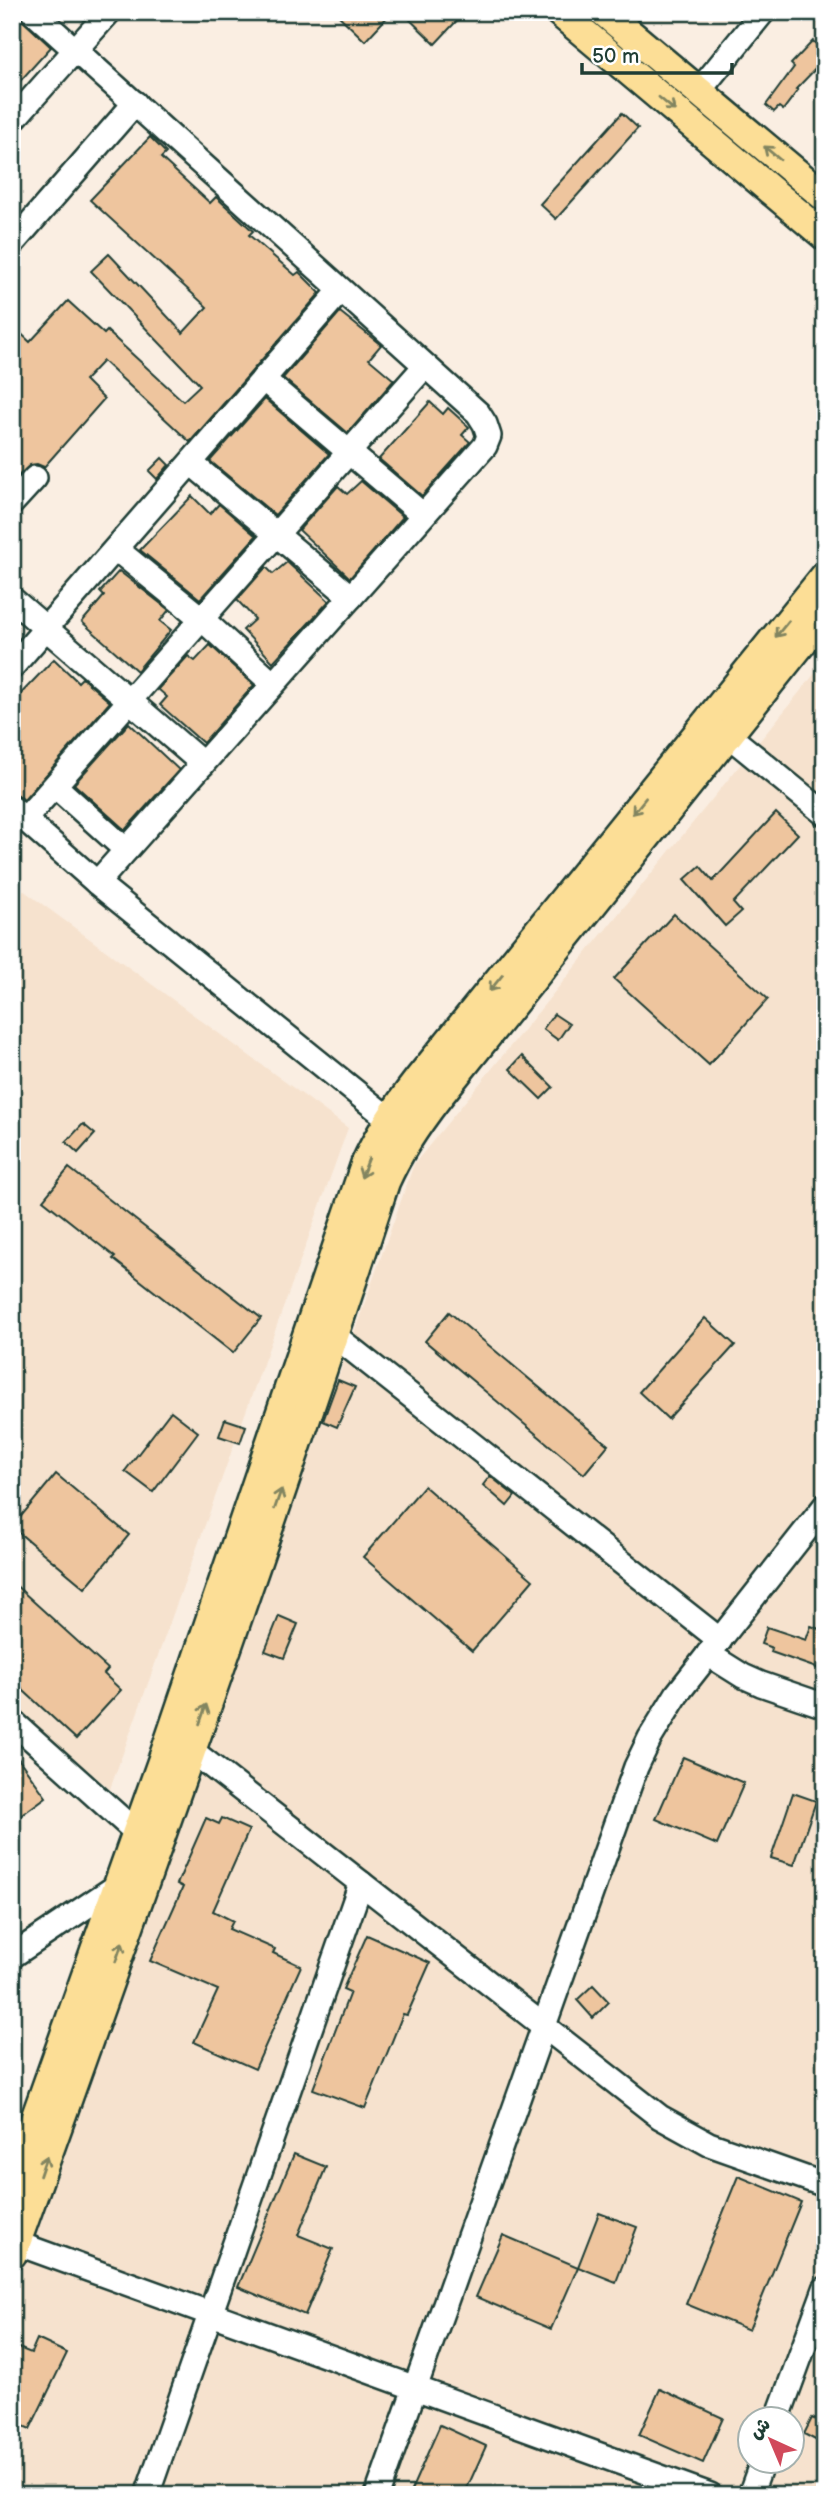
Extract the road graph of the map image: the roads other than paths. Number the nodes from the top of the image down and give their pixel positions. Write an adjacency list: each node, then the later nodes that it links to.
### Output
1 (33, 12): 6 (street)
2 (109, 12): 6 (street)
3 (559, 12): 11 (main road, one-way to 11)
4 (604, 12): 7 (main road)
5 (763, 12): 7 (street)
6 (75, 50): 8 (street); 9 (street)
7 (699, 92): 10 (main road, one-way to 7)
8 (135, 103): 12 (street); 13 (street)
9 (12, 121)
10 (825, 197)
11 (825, 236)
12 (12, 244)
13 (341, 290): 14 (street); 15 (street)
14 (425, 366): 16 (street); 20 (street)
15 (263, 379): 16 (street); 17 (street)
16 (350, 452): 20 (street); 21 (street)
17 (191, 463): 21 (street); 22 (street)
18 (35, 478): 19 (street)
19 (12, 503)
20 (424, 515): 24 (street)
21 (276, 535): 24 (street); 27 (street)
22 (116, 549): 27 (street); 28 (street)
23 (825, 576): 39 (main road, one-way to 39)
24 (351, 597): 30 (street)
25 (12, 599): 28 (street)
26 (825, 614): 32 (main road)
27 (202, 619): 30 (street); 31 (street)
28 (46, 629): 29 (street); 31 (street)
29 (12, 667)
30 (273, 684): 33 (street)
31 (130, 701): 33 (street); 34 (street)
32 (728, 734): 36 (street); 40 (main road)
33 (203, 764): 37 (street)
34 (55, 786): 35 (street); 37 (street)
35 (19, 814): 38 (street)
36 (825, 814)
37 (127, 850): 38 (street)
38 (97, 883): 39 (street)
39 (389, 1119): 46 (main road, one-way to 46)
40 (335, 1336): 42 (street); 45 (main road, one-way to 40)
41 (825, 1506): 42 (street)
42 (714, 1647): 43 (street); 50 (street)
43 (825, 1706)
44 (12, 1721): 46 (street)
45 (191, 1750): 46 (main road); 47 (street)
46 (146, 1841): 48 (main road)
47 (361, 1883): 50 (street); 55 (street)
48 (130, 1884): 49 (street); 51 (main road); 53 (main road, one-way to 48)
49 (12, 1956)
50 (544, 2027): 52 (street); 56 (street)
51 (12, 2184)
52 (825, 2185)
53 (14, 2248): 55 (street)
54 (825, 2289): 57 (street)
55 (212, 2312): 56 (street); 59 (street)
56 (415, 2387): 60 (street); 61 (street)
57 (782, 2406)
58 (757, 2476): 62 (street)
59 (147, 2495)
60 (377, 2495)
61 (710, 2495)
62 (750, 2495)

